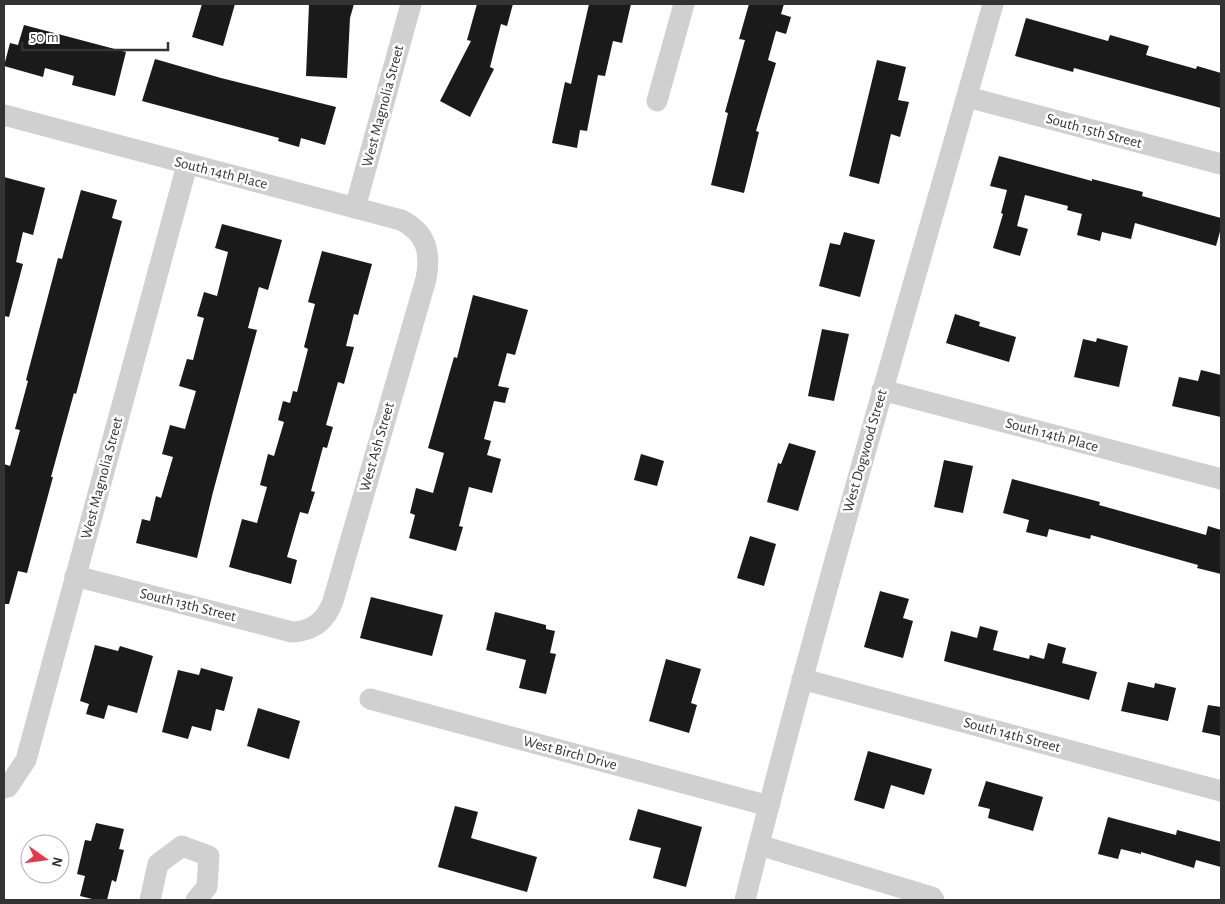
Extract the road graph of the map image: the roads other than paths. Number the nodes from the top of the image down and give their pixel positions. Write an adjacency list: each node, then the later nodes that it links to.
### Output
1 (411, 4): 9 (street, West Magnolia Street)
2 (684, 4): 5 (street)
3 (993, 4): 4 (street, West Dogwood Street)
4 (967, 97): 7 (street, South 15th Street); 11 (street, West Dogwood Street)
5 (657, 101)
6 (4, 115): 8 (street, South 14th Place)
7 (1221, 164)
8 (187, 165): 9 (street, South 14th Place); 13 (street, West Magnolia Street)
9 (355, 208): 10 (street, South 14th Place)
10 (426, 248): 14 (street, West Ash Street)
11 (882, 390): 12 (street, South 14th Place); 15 (street, West Dogwood Street)
12 (1221, 479)
13 (75, 576): 14 (street, South 13th Street); 17 (street, West Magnolia Street)
14 (301, 632)
15 (802, 679): 18 (street, South 14th Street); 19 (street, West Dogwood Street)
16 (370, 700): 19 (street, West Birch Drive)
17 (6, 787)
18 (1221, 791)
19 (769, 806): 20 (street, West Dogwood Street)
20 (759, 845): 23 (street, West Dogwood Street); 24 (street)
21 (150, 900): 22 (street)
22 (196, 900)
23 (745, 900)
24 (934, 900)

